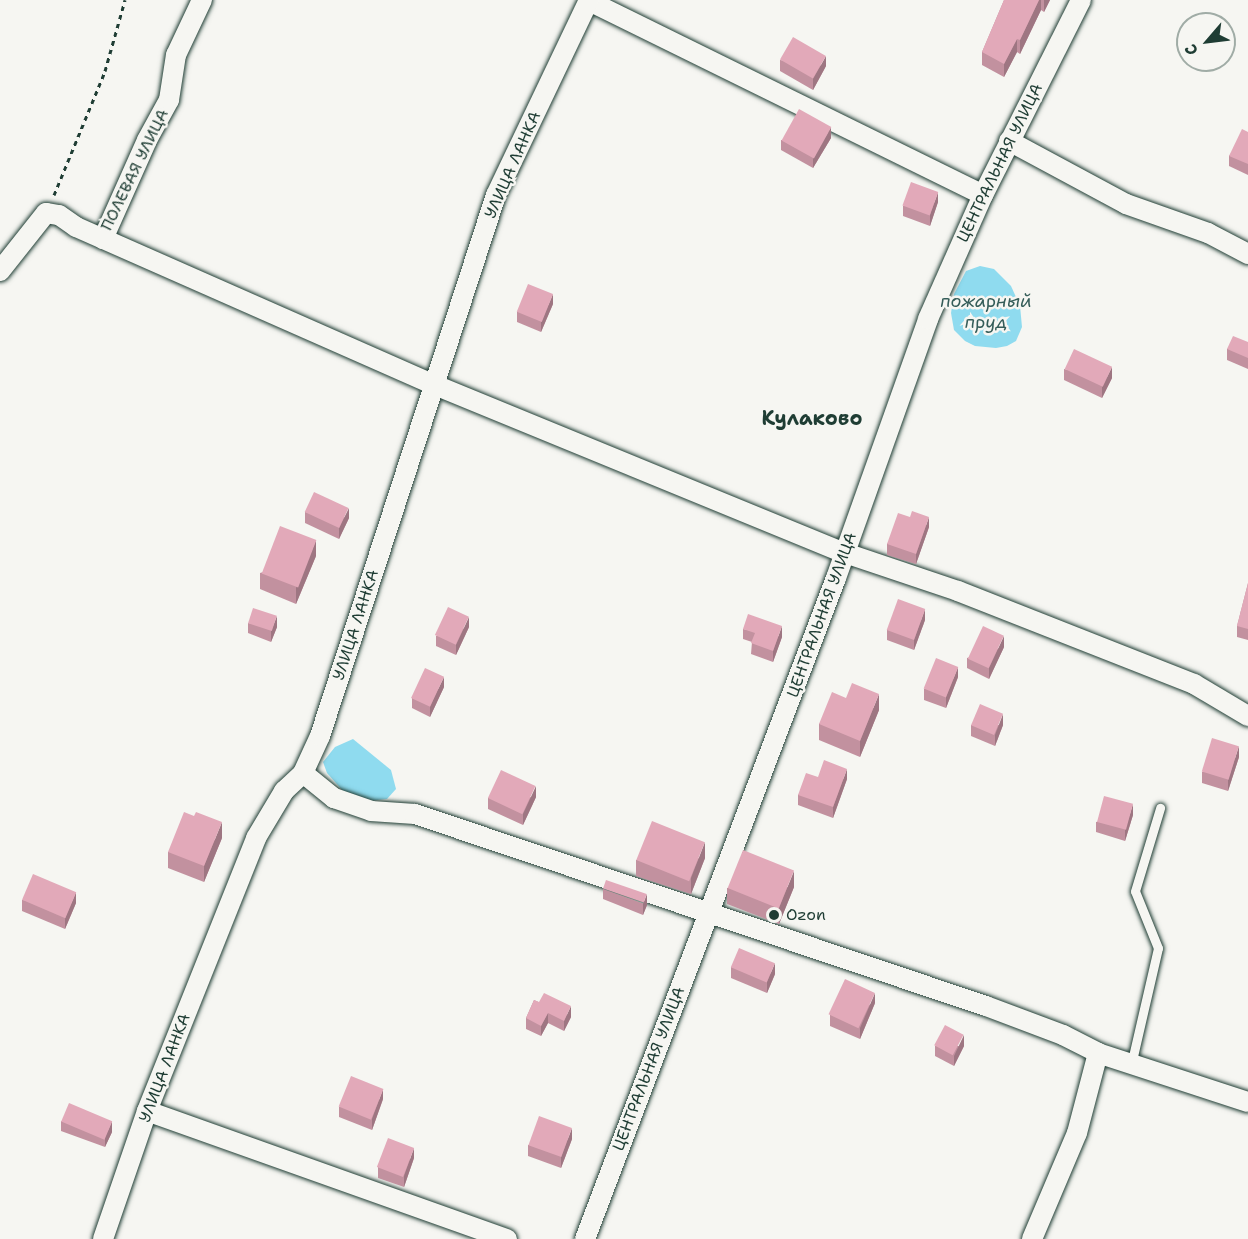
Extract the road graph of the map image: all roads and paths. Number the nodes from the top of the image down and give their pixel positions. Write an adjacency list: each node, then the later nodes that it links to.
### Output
1 (125, 0): 7 (path)
2 (202, 0): 8 (street, ПОЛЕВАЯ УЛИЦА)
3 (589, 0): 6 (street); 11 (street, УЛИЦА ЛАНКА)
4 (1081, 0): 5 (street, ЦЕНТРАЛЬНАЯ УЛИЦА)
5 (1009, 141): 6 (street, ЦЕНТРАЛЬНАЯ УЛИЦА); 9 (street)
6 (983, 195): 12 (street, ЦЕНТРАЛЬНАЯ УЛИЦА)
7 (46, 213): 8 (street); 10 (street)
8 (103, 239): 11 (street)
9 (1248, 254)
10 (0, 271)
11 (435, 385): 12 (street); 14 (street, УЛИЦА ЛАНКА)
12 (845, 553): 13 (street); 16 (street, ЦЕНТРАЛЬНАЯ УЛИЦА)
13 (1248, 716)
14 (303, 772): 16 (street); 20 (street, УЛИЦА ЛАНКА)
15 (1160, 808): 18 (lane)
16 (708, 912): 17 (street); 23 (street, ЦЕНТРАЛЬНАЯ УЛИЦА)
17 (1098, 1053): 18 (street); 24 (street)
18 (1131, 1065): 19 (street)
19 (1248, 1102)
20 (147, 1111): 21 (street, УЛИЦА ЛАНКА); 22 (street)
21 (103, 1239)
22 (507, 1239)
23 (585, 1239)
24 (1032, 1239)

